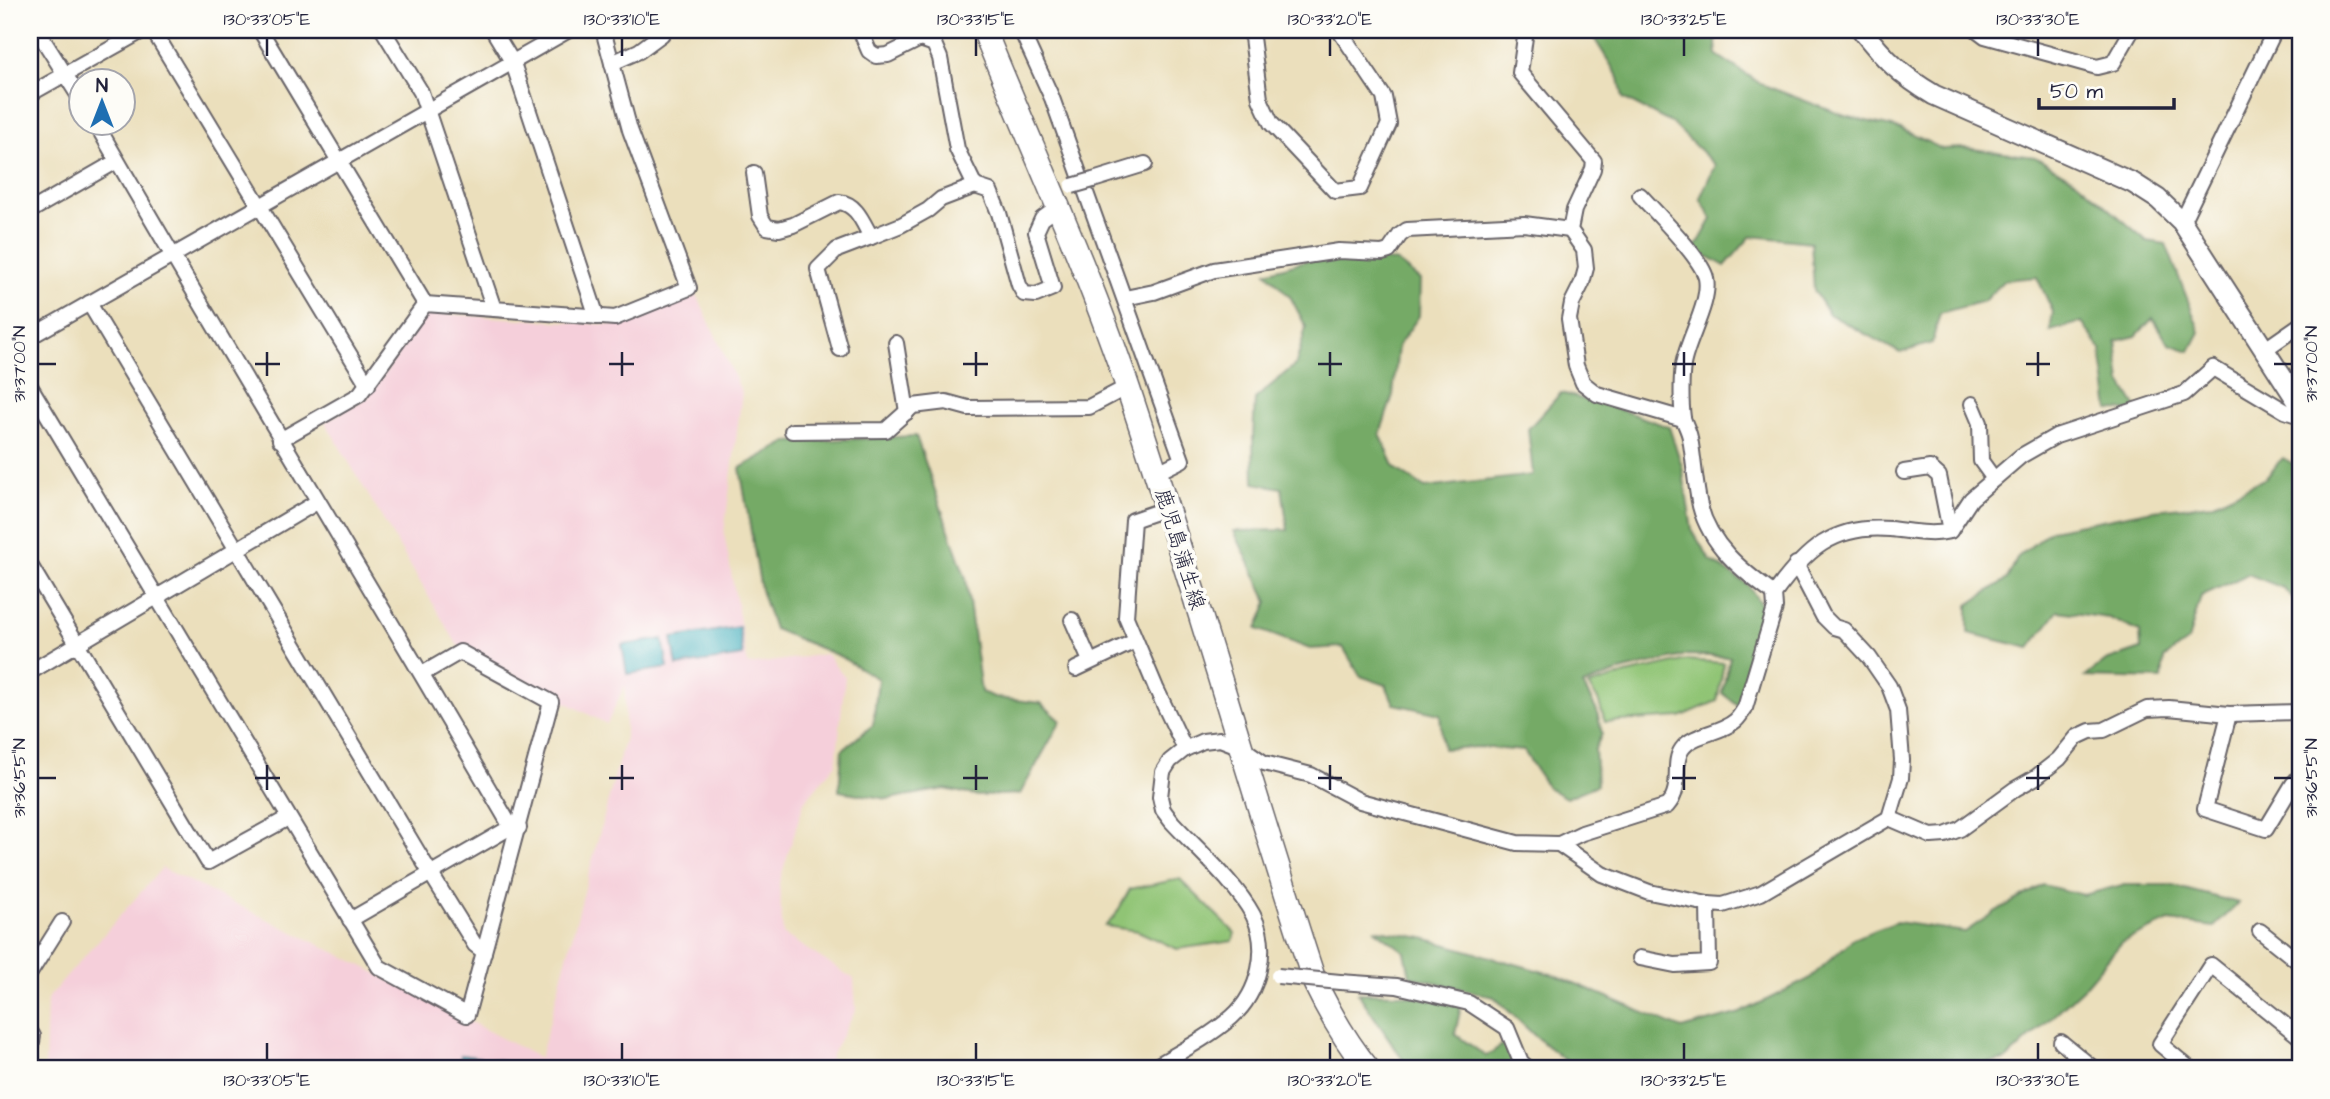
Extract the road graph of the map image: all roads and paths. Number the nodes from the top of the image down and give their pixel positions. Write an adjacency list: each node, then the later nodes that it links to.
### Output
1 (37, 30): 23 (street)
2 (144, 30): 22 (street)
3 (153, 30): 34 (street)
4 (260, 30): 27 (street)
5 (383, 30): 25 (street)
6 (493, 30): 20 (street)
7 (569, 30): 20 (street)
8 (604, 30): 21 (street)
9 (662, 30): 21 (street)
10 (860, 30): 31 (street)
11 (1021, 30): 40 (street)
12 (1251, 30): 13 (street)
13 (1339, 30)
14 (1526, 30): 37 (street)
15 (1862, 30): 36 (street)
16 (1977, 30): 17 (street)
17 (2132, 30)
18 (2275, 30): 36 (street)
19 (991, 31): 32 (main road, 鹿児島蒲生線)
20 (513, 63): 25 (street); 44 (street)
21 (612, 63): 44 (street)
22 (79, 66)
23 (66, 73): 24 (street)
24 (30, 94)
25 (426, 112): 27 (street); 43 (street)
26 (103, 136): 28 (street)
27 (340, 160): 34 (street); 42 (street)
28 (117, 161): 35 (street); 39 (street)
29 (1144, 164): 32 (street, bridge)
30 (754, 173): 38 (street)
31 (975, 186): 32 (street); 38 (street)
32 (1060, 195): 52 (main road, 鹿児島蒲生線)
33 (1640, 195): 57 (street)
34 (260, 206): 39 (street); 50 (street)
35 (30, 211)
36 (2182, 222): 49 (street)
37 (1570, 230): 40 (street); 57 (street)
38 (871, 237): 48 (street)
39 (170, 255): 41 (street); 59 (street)
40 (1125, 298): 61 (street)
41 (89, 303): 46 (street); 66 (street)
42 (425, 304): 43 (street); 50 (street)
43 (494, 309): 44 (street)
44 (597, 317)
45 (2300, 325): 49 (street)
46 (30, 337)
47 (897, 343): 55 (street)
48 (840, 349)
49 (2264, 350): 54 (street)
50 (368, 385): 59 (street)
51 (30, 386): 70 (street)
52 (1128, 387): 55 (street); 61 (main road, 鹿児島蒲生線)
53 (1972, 404): 62 (street)
54 (2300, 405)
55 (907, 412): 58 (street)
56 (2300, 416): 62 (street)
57 (1683, 419): 69 (street)
58 (792, 431)
59 (280, 440): 63 (street)
60 (1904, 472): 65 (street)
61 (1156, 473): 64 (main road, 鹿児島蒲生線)
62 (1994, 479): 65 (street)
63 (317, 502): 66 (street); 77 (street)
64 (1168, 508): 72 (street); 80 (main road, 鹿児島蒲生線)
65 (1950, 531): 67 (street)
66 (237, 550): 70 (street); 87 (street)
67 (1796, 564): 69 (street); 84 (street)
68 (30, 565): 73 (street)
69 (1774, 594): 86 (street)
70 (156, 597): 73 (street); 83 (street)
71 (1072, 620): 74 (street)
72 (1135, 641): 74 (street); 81 (street)
73 (77, 645): 76 (street); 83 (street)
74 (1090, 661): 75 (street)
75 (1076, 669)
76 (30, 672)
77 (422, 674): 85 (street); 85 (street)
78 (2300, 712): 79 (street)
79 (2228, 714): 82 (street); 84 (street)
80 (1241, 747): 81 (street); 86 (street); 102 (main road, 鹿児島蒲生線)
81 (1185, 749): 96 (street)
82 (2300, 776)
83 (288, 817): 89 (street)
84 (1889, 818): 88 (street)
85 (515, 828): 87 (street); 92 (street)
86 (1559, 844): 88 (street)
87 (431, 874): 89 (street); 92 (street)
88 (1708, 904): 93 (street)
89 (350, 920): 92 (street)
90 (62, 922): 95 (street)
91 (2260, 931): 94 (street)
92 (484, 952)
93 (1640, 958)
94 (2300, 963)
95 (30, 973)
96 (1259, 975): 101 (street); 103 (street, bridge)
97 (30, 1032): 100 (street)
98 (2300, 1037): 105 (street)
99 (2061, 1042): 104 (street)
100 (30, 1055)
101 (1151, 1069)
102 (1368, 1069)
103 (1530, 1069)
104 (2094, 1069)
105 (2190, 1069)

